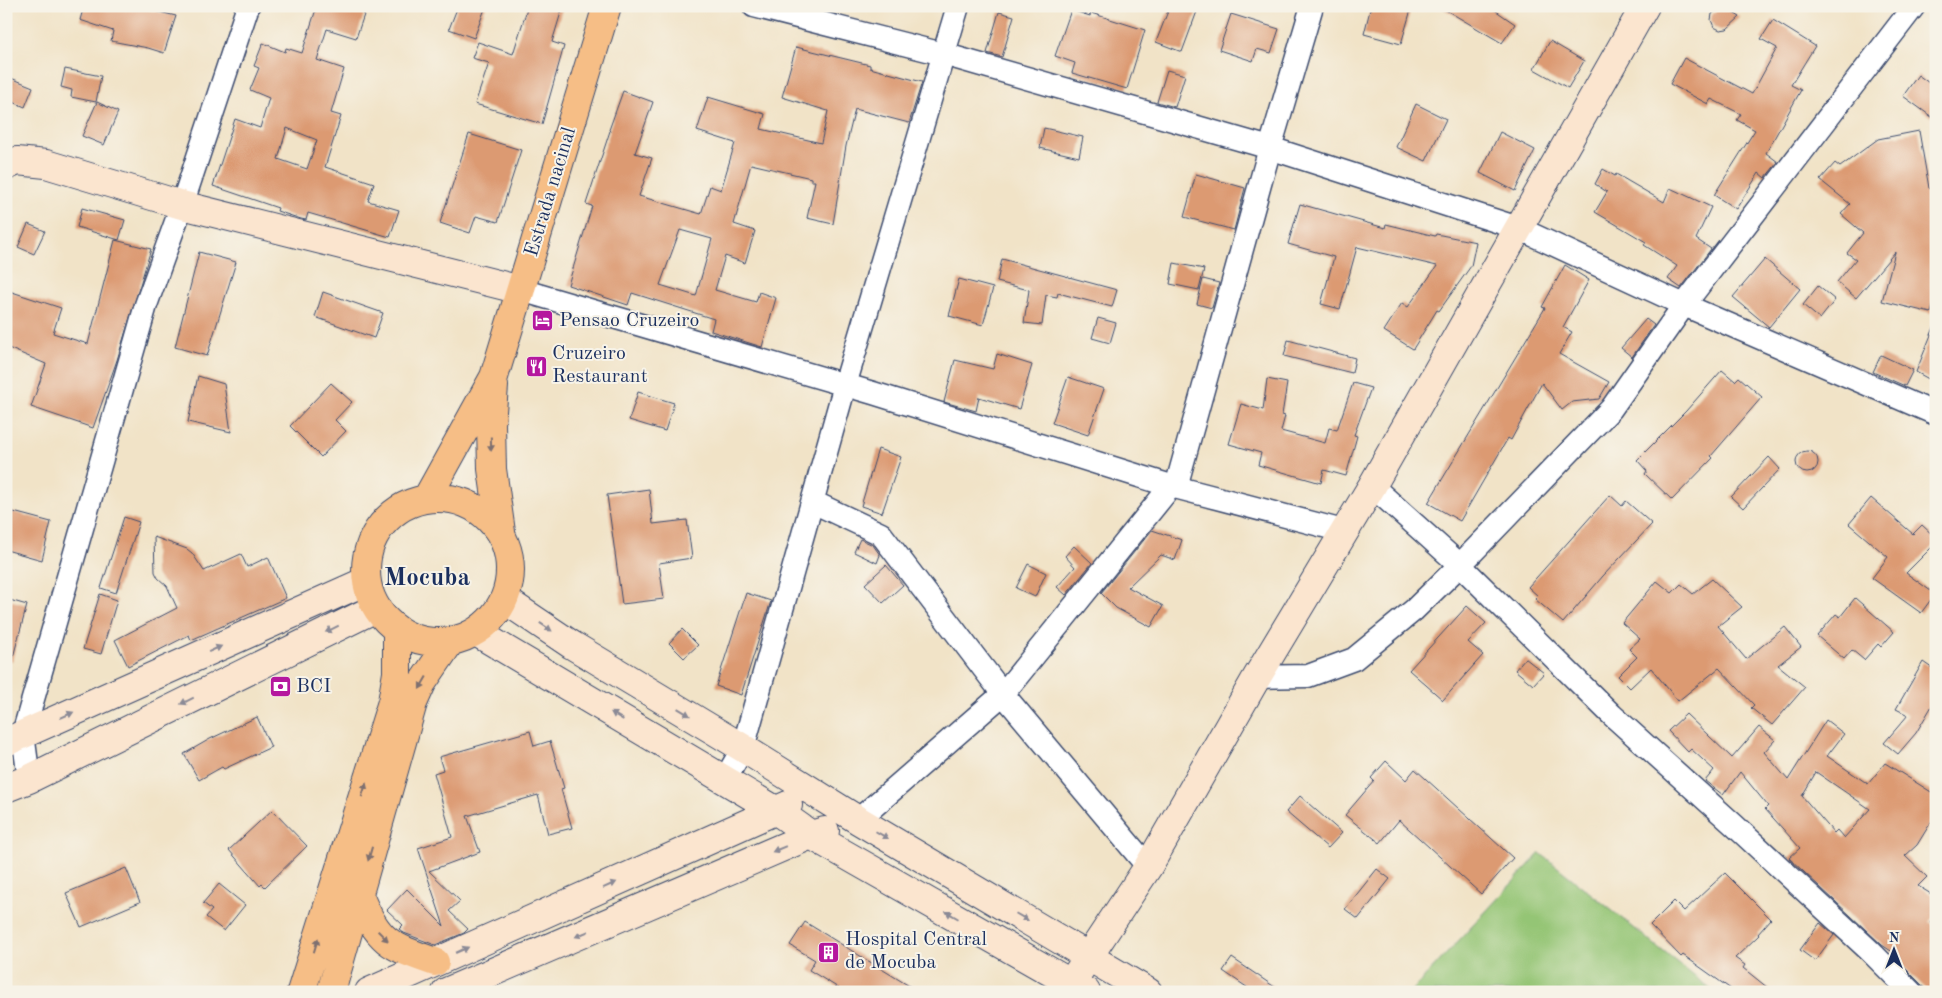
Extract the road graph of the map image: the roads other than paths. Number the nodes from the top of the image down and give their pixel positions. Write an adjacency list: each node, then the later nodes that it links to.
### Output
1 (248, 6): 11 (street)
2 (607, 6): 13 (highway, Estrada nacinal)
3 (754, 6): 8 (street)
4 (958, 6): 8 (street)
5 (1312, 6): 9 (street)
6 (1645, 6): 12 (street)
7 (1914, 6): 14 (street)
8 (943, 54): 9 (street); 16 (street)
9 (1270, 148): 12 (street); 19 (street)
10 (6, 166): 11 (street)
11 (182, 205): 13 (street); 33 (street)
12 (1518, 228): 14 (street); 18 (street)
13 (521, 290): 15 (highway, Estrada nacinal); 16 (street)
14 (1684, 305): 17 (street); 24 (street)
15 (494, 377): 20 (highway); 23 (highway, one-way to 23)
16 (845, 385): 19 (street); 21 (street)
17 (1936, 414)
18 (1372, 486): 22 (street); 24 (street)
19 (1174, 487): 22 (street); 32 (street)
20 (427, 498): 23 (highway); 25 (highway)
21 (813, 502): 32 (street); 34 (street)
22 (1343, 531): 31 (street)
23 (501, 532): 26 (highway)
24 (1460, 565): 31 (street); 51 (street)
25 (366, 582): 27 (highway); 33 (street, one-way to 25)
26 (505, 600): 29 (highway); 34 (street, one-way to 34)
27 (376, 608): 28 (highway); 36 (street, one-way to 36)
28 (397, 630): 30 (highway); 46 (highway, one-way to 28)
29 (476, 632): 30 (highway); 35 (street, one-way to 29)
30 (450, 642): 42 (highway, one-way to 42)
31 (1257, 677): 41 (street)
32 (1004, 694): 39 (street); 41 (street)
33 (15, 738): 36 (street)
34 (743, 748): 35 (street); 37 (street)
35 (724, 781): 38 (street)
36 (18, 783)
37 (813, 793): 38 (street); 39 (street)
38 (777, 811): 40 (street); 44 (street, one-way to 38)
39 (858, 820): 40 (street); 43 (street, one-way to 43)
40 (811, 835): 45 (street, one-way to 40); 49 (street, one-way to 49)
41 (1148, 867): 43 (street)
42 (358, 895): 44 (highway, one-way to 44); 47 (highway)
43 (1088, 956): 45 (street); 50 (street)
44 (435, 962): 48 (street)
45 (1078, 987)
46 (301, 992)
47 (331, 992)
48 (369, 992)
49 (446, 992)
50 (1148, 992)
51 (1911, 992)

